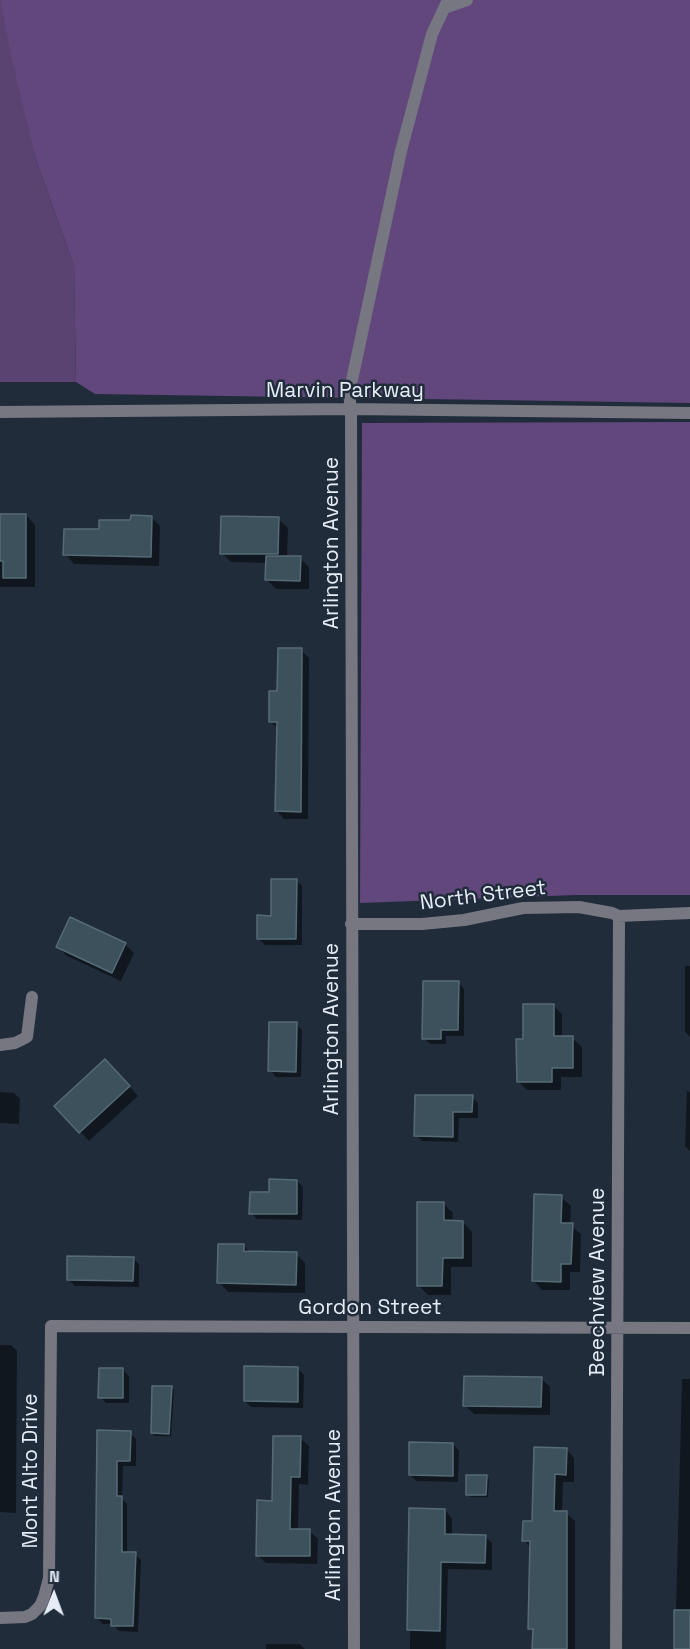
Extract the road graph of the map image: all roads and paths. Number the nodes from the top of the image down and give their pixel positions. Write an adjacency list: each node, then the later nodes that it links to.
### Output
1 (467, 0): 2 (street)
2 (446, 4): 3 (street, Arlington Avenue)
3 (351, 409): 4 (street, Marvin Parkway); 5 (street, Marvin Parkway); 8 (street, Arlington Avenue)
4 (0, 412)
5 (690, 413)
6 (690, 913): 7 (street, North Street)
7 (619, 916): 8 (street, North Street); 13 (street, Beechview Avenue)
8 (351, 924): 12 (street, Arlington Avenue)
9 (32, 997): 10 (street)
10 (0, 1046)
11 (51, 1326): 12 (street, Gordon Street); 15 (street, Mont Alto Drive)
12 (352, 1327): 13 (street, Gordon Street); 16 (street, Arlington Avenue)
13 (617, 1328): 14 (street, Gordon Street); 17 (street, Beechview Avenue)
14 (690, 1328)
15 (0, 1618)
16 (354, 1649)
17 (616, 1649)

